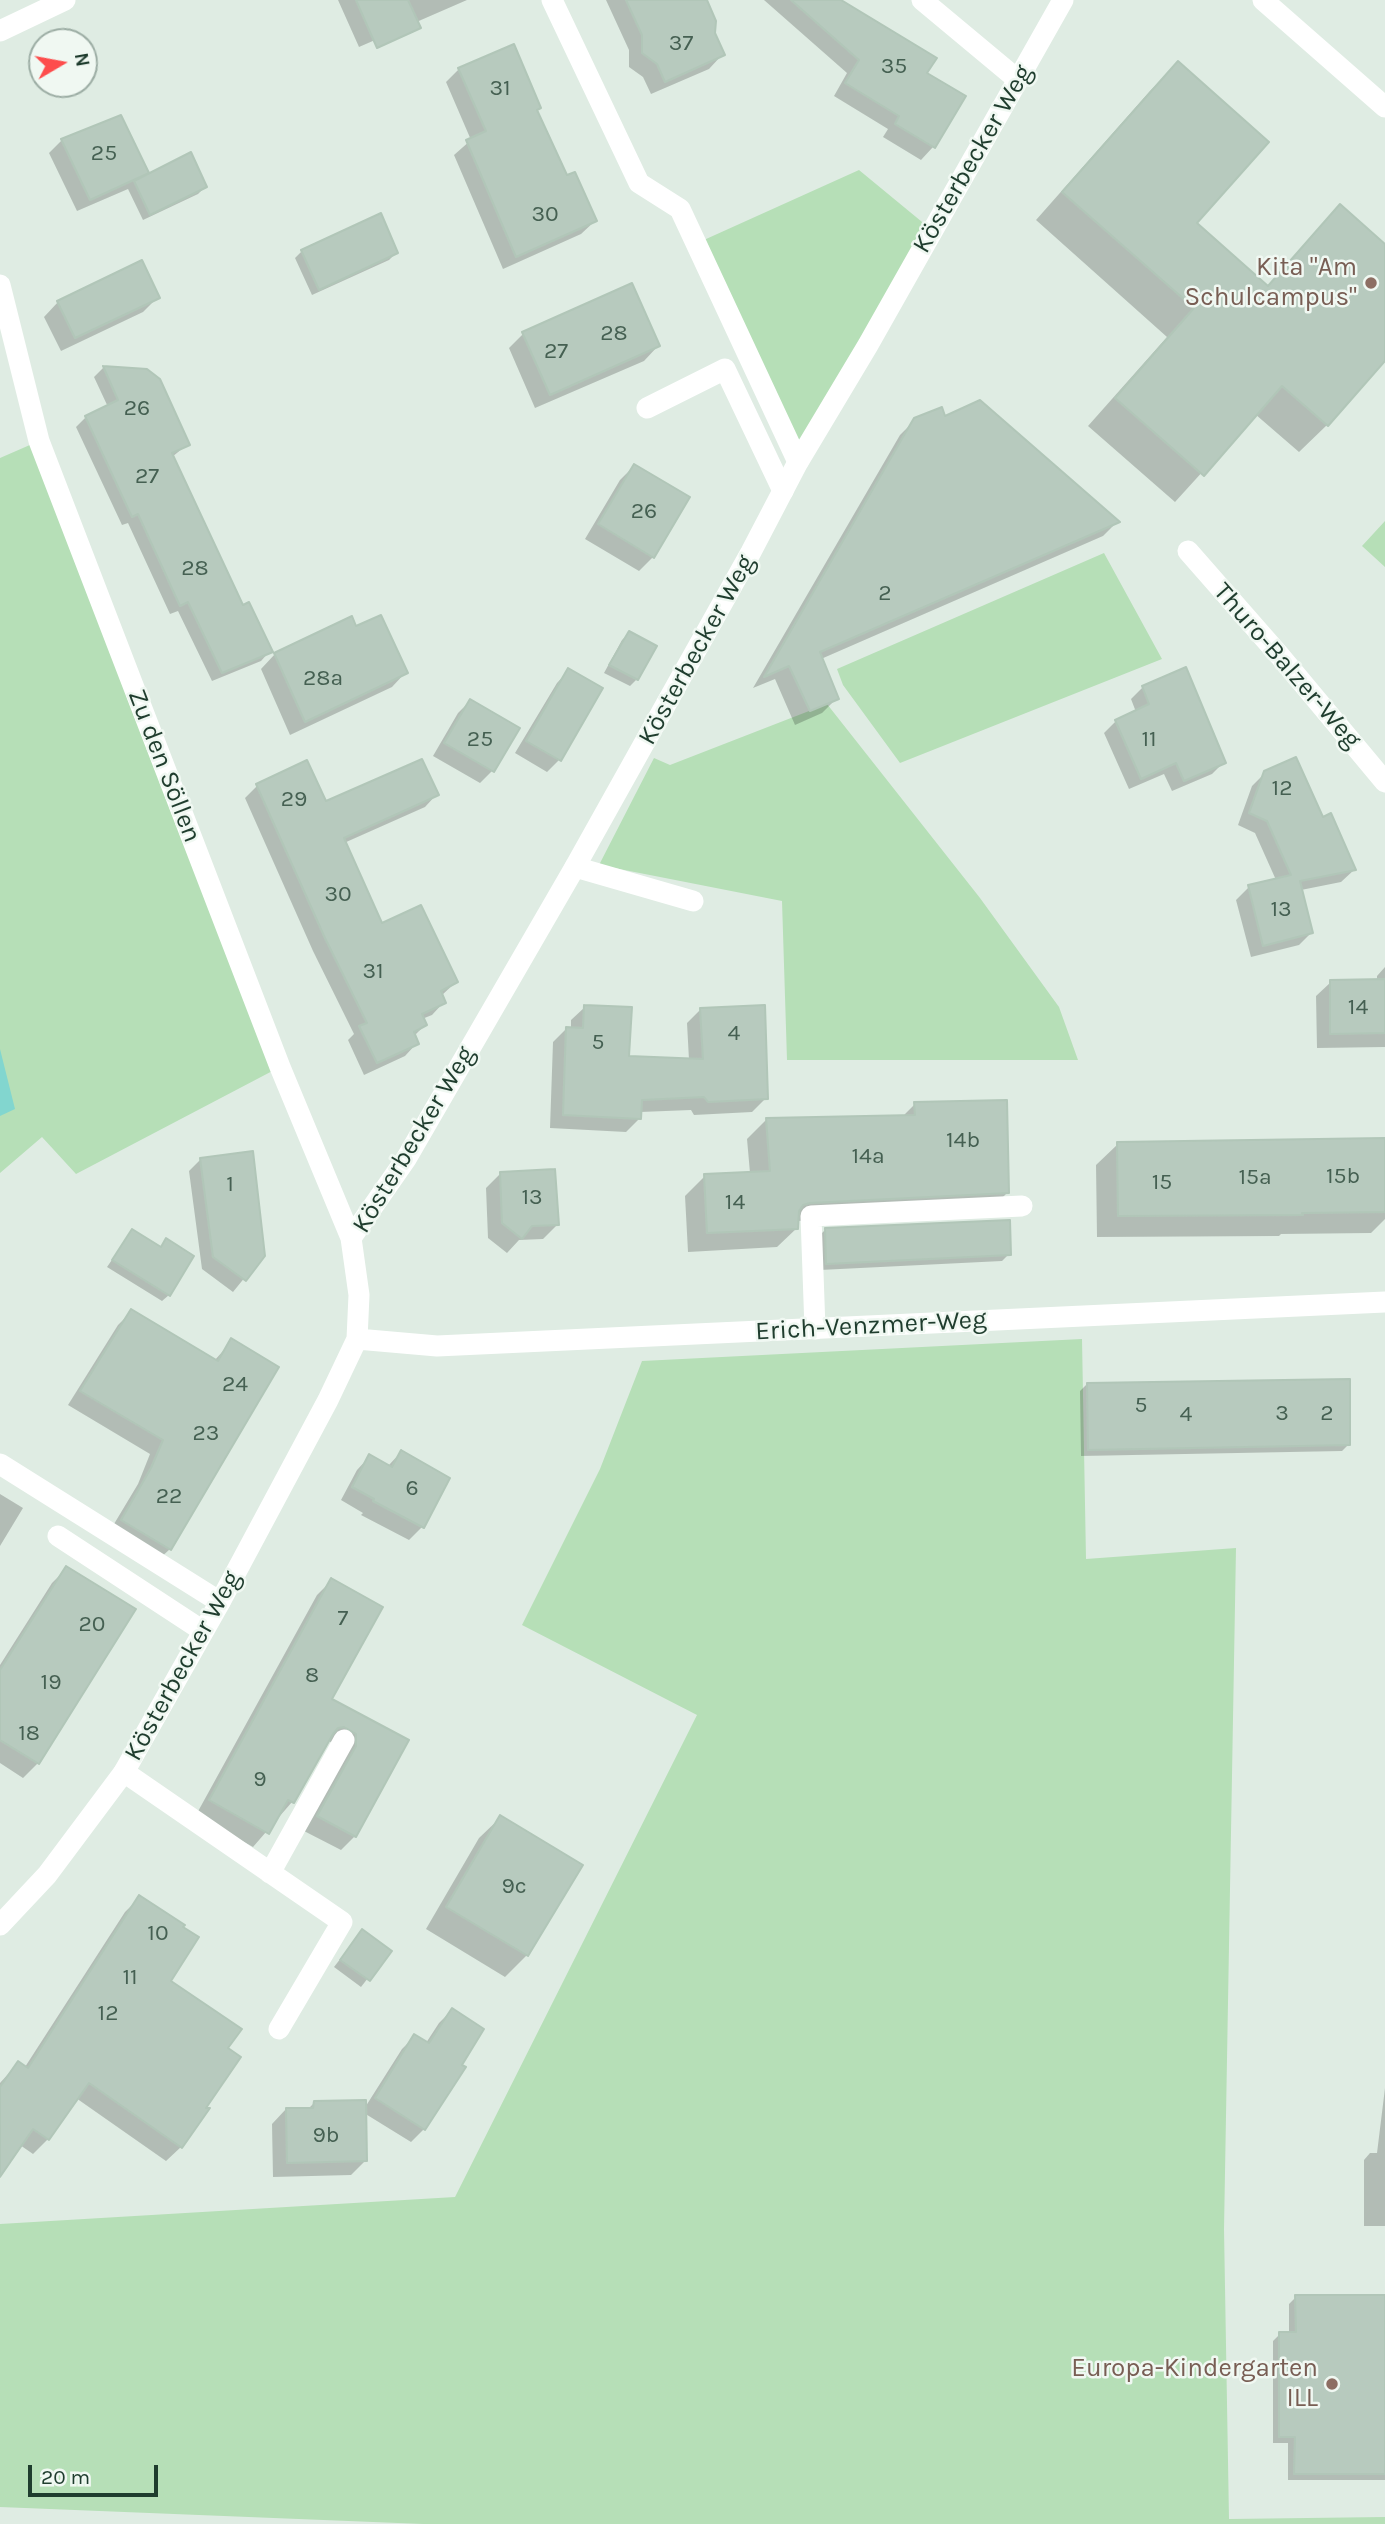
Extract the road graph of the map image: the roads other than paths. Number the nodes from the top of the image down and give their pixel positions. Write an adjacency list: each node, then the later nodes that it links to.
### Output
1 (65, 0): 6 (street)
2 (552, 0): 11 (street)
3 (922, 0): 7 (street)
4 (1063, 0): 7 (street, Kösterbecker Weg)
5 (1263, 0): 8 (street)
6 (0, 31)
7 (1018, 80): 11 (street, Kösterbecker Weg)
8 (1385, 107)
9 (0, 285): 18 (street, Zu den Söllen)
10 (647, 408): 12 (street)
11 (798, 462): 12 (street, Kösterbecker Weg)
12 (783, 491): 15 (street, Kösterbecker Weg)
13 (1188, 551): 14 (street, Thuro-Balzer-Weg)
14 (1385, 782)
15 (575, 867): 16 (street); 18 (street, Kösterbecker Weg)
16 (693, 901)
17 (1022, 1206): 20 (street)
18 (351, 1238): 21 (street, Kösterbecker Weg)
19 (1385, 1302): 20 (street, Erich-Venzmer-Weg)
20 (815, 1329): 21 (street, Erich-Venzmer-Weg)
21 (358, 1339): 24 (street, Kösterbecker Weg)
22 (0, 1464): 24 (street)
23 (58, 1536): 25 (street)
24 (220, 1602): 25 (street, Kösterbecker Weg)
25 (203, 1631): 27 (street, Kösterbecker Weg)
26 (344, 1740): 28 (street)
27 (124, 1772): 28 (street); 29 (street, Kösterbecker Weg)
28 (270, 1873): 30 (street)
29 (0, 1926)
30 (279, 2029)

